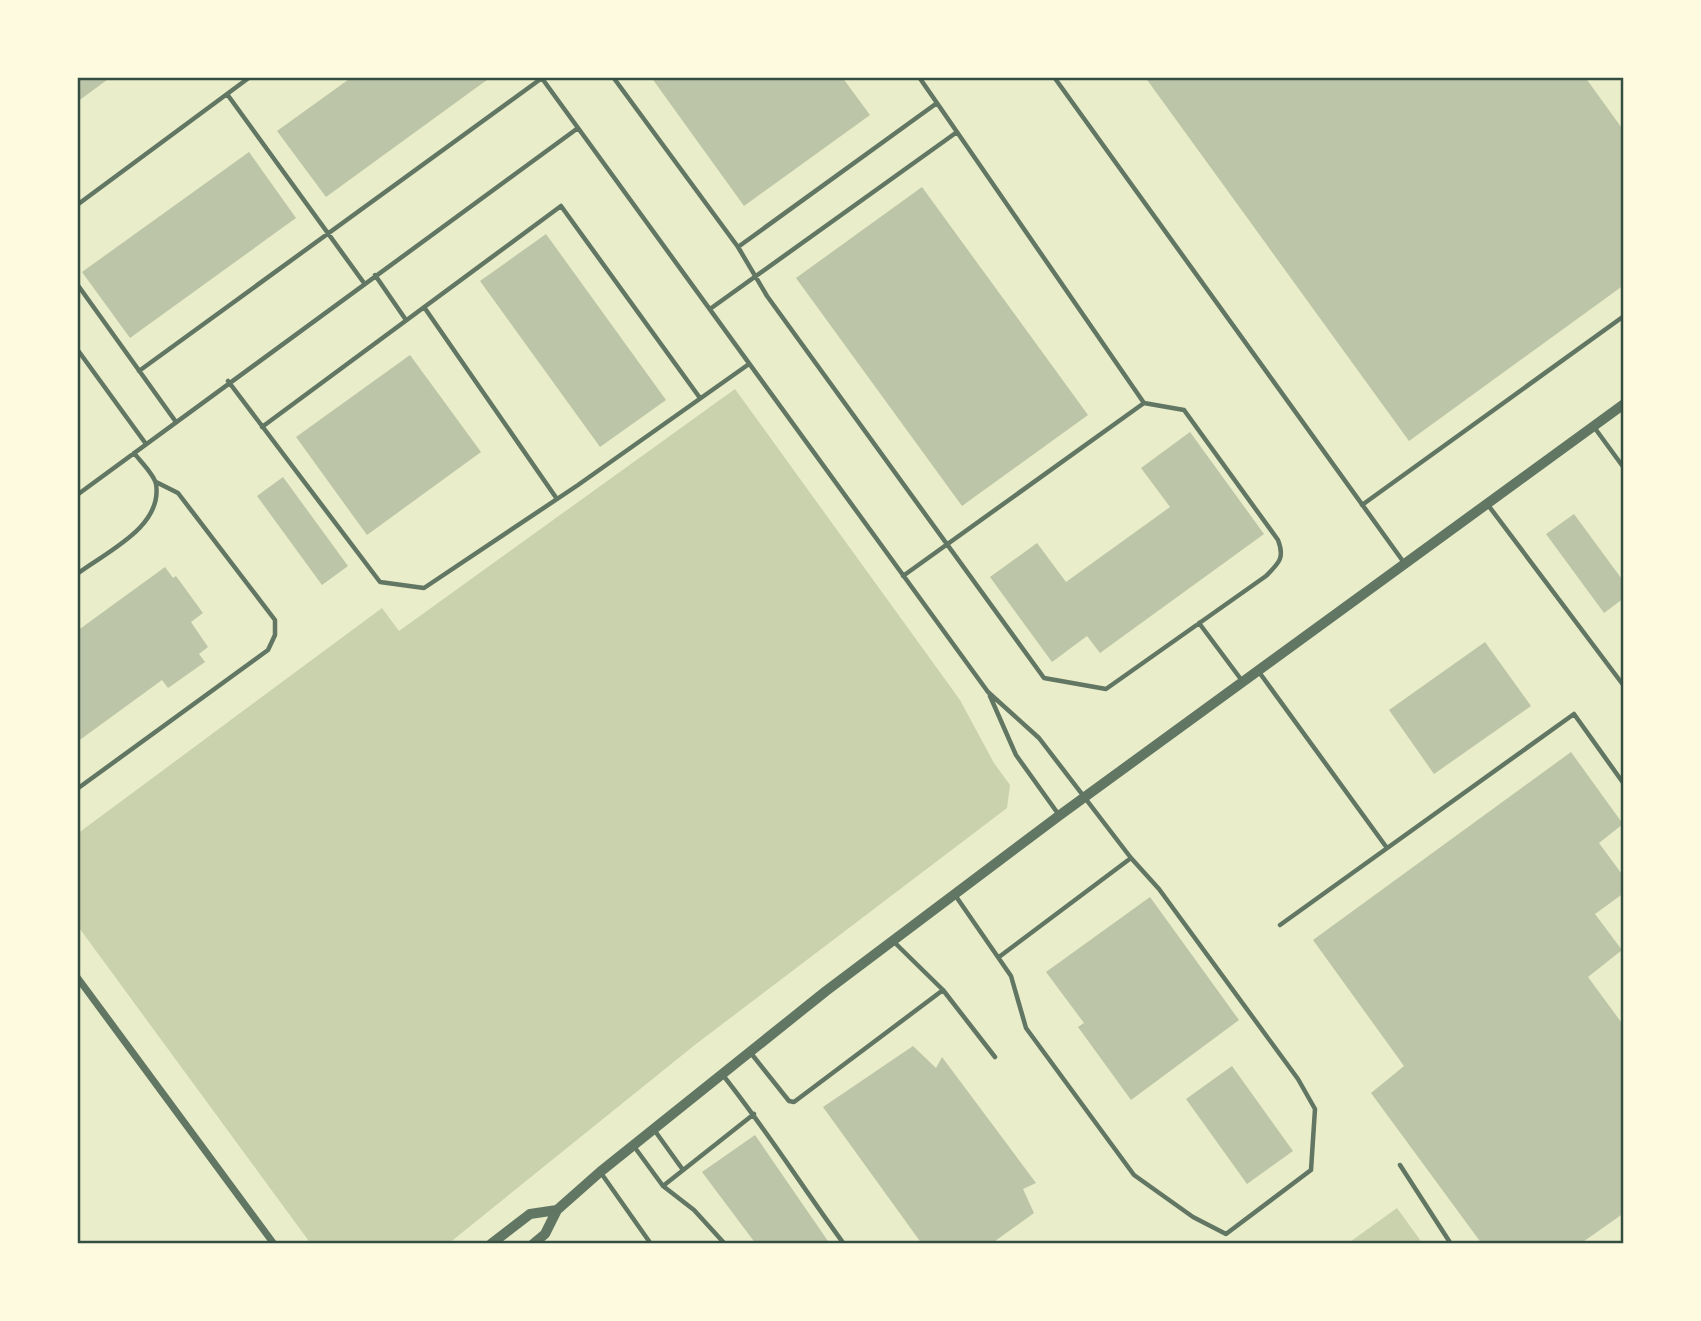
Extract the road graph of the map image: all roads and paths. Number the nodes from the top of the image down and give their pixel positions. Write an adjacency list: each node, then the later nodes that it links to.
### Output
1 (250, 77): 6 (lane)
2 (541, 77): 8 (lane); 11 (lane)
3 (613, 77): 12 (lane)
4 (919, 77): 7 (lane)
5 (1054, 77): 38 (lane)
6 (227, 94): 10 (lane); 11 (lane)
7 (937, 103): 9 (lane); 12 (lane)
8 (578, 128): 13 (lane); 18 (lane)
9 (957, 132): 14 (lane); 26 (lane)
10 (77, 205)
11 (329, 234): 15 (lane); 23 (lane)
12 (738, 247): 14 (lane)
13 (375, 275): 15 (lane); 20 (lane)
14 (757, 275): 18 (lane); 39 (lane)
15 (364, 283): 24 (lane)
16 (77, 284): 23 (lane)
17 (424, 307): 20 (lane); 25 (lane); 36 (lane)
18 (710, 310): 22 (lane)
19 (1624, 316): 38 (lane)
20 (407, 320): 29 (lane)
21 (77, 349): 31 (lane)
22 (749, 364): 25 (lane); 42 (lane)
23 (139, 371): 28 (lane)
24 (229, 382): 28 (lane); 29 (lane)
25 (700, 398): 36 (lane)
26 (1144, 403): 39 (lane); 43 (lane)
27 (1624, 404): 30 (street)
28 (176, 422): 31 (lane)
29 (262, 426): 36 (lane)
30 (1594, 426): 33 (lane); 37 (street)
31 (146, 444): 32 (lane)
32 (134, 453): 34 (lane); 35 (lane)
33 (1624, 468)
34 (156, 482): 41 (lane); 49 (lane)
35 (77, 495)
36 (557, 499)
37 (1488, 504): 40 (street); 46 (lane)
38 (1362, 505): 40 (lane)
39 (947, 544): 42 (lane); 43 (lane)
40 (1406, 564): 44 (street)
41 (77, 574)
42 (903, 576): 47 (lane)
43 (1199, 623): 45 (lane)
44 (1259, 671): 45 (street); 52 (lane)
45 (1243, 682): 50 (street)
46 (1624, 687)
47 (988, 692): 50 (lane); 51 (lane)
48 (1624, 783): 52 (lane)
49 (77, 789)
50 (1085, 797): 51 (street); 53 (lane)
51 (1060, 815): 54 (street)
52 (1387, 848): 55 (lane)
53 (1131, 858): 57 (lane); 57 (lane)
54 (955, 894): 56 (street); 57 (lane)
55 (1280, 925)
56 (892, 941): 59 (lane); 60 (street)
57 (999, 957)
58 (77, 977): 71 (street)
59 (943, 990): 60 (lane); 61 (lane)
60 (749, 1051): 62 (street)
61 (995, 1057)
62 (721, 1074): 63 (lane); 64 (street)
63 (754, 1114): 67 (lane); 76 (lane)
64 (652, 1128): 65 (street); 67 (lane)
65 (632, 1145): 68 (street); 69 (lane)
66 (1400, 1165): 77 (lane)
67 (683, 1170): 69 (lane)
68 (600, 1172): 70 (street); 74 (lane)
69 (663, 1186): 75 (lane)
70 (557, 1210): 72 (street); 73 (street)
71 (274, 1244)
72 (491, 1244)
73 (533, 1244)
74 (651, 1244)
75 (725, 1244)
76 (844, 1244)
77 (1451, 1244)

